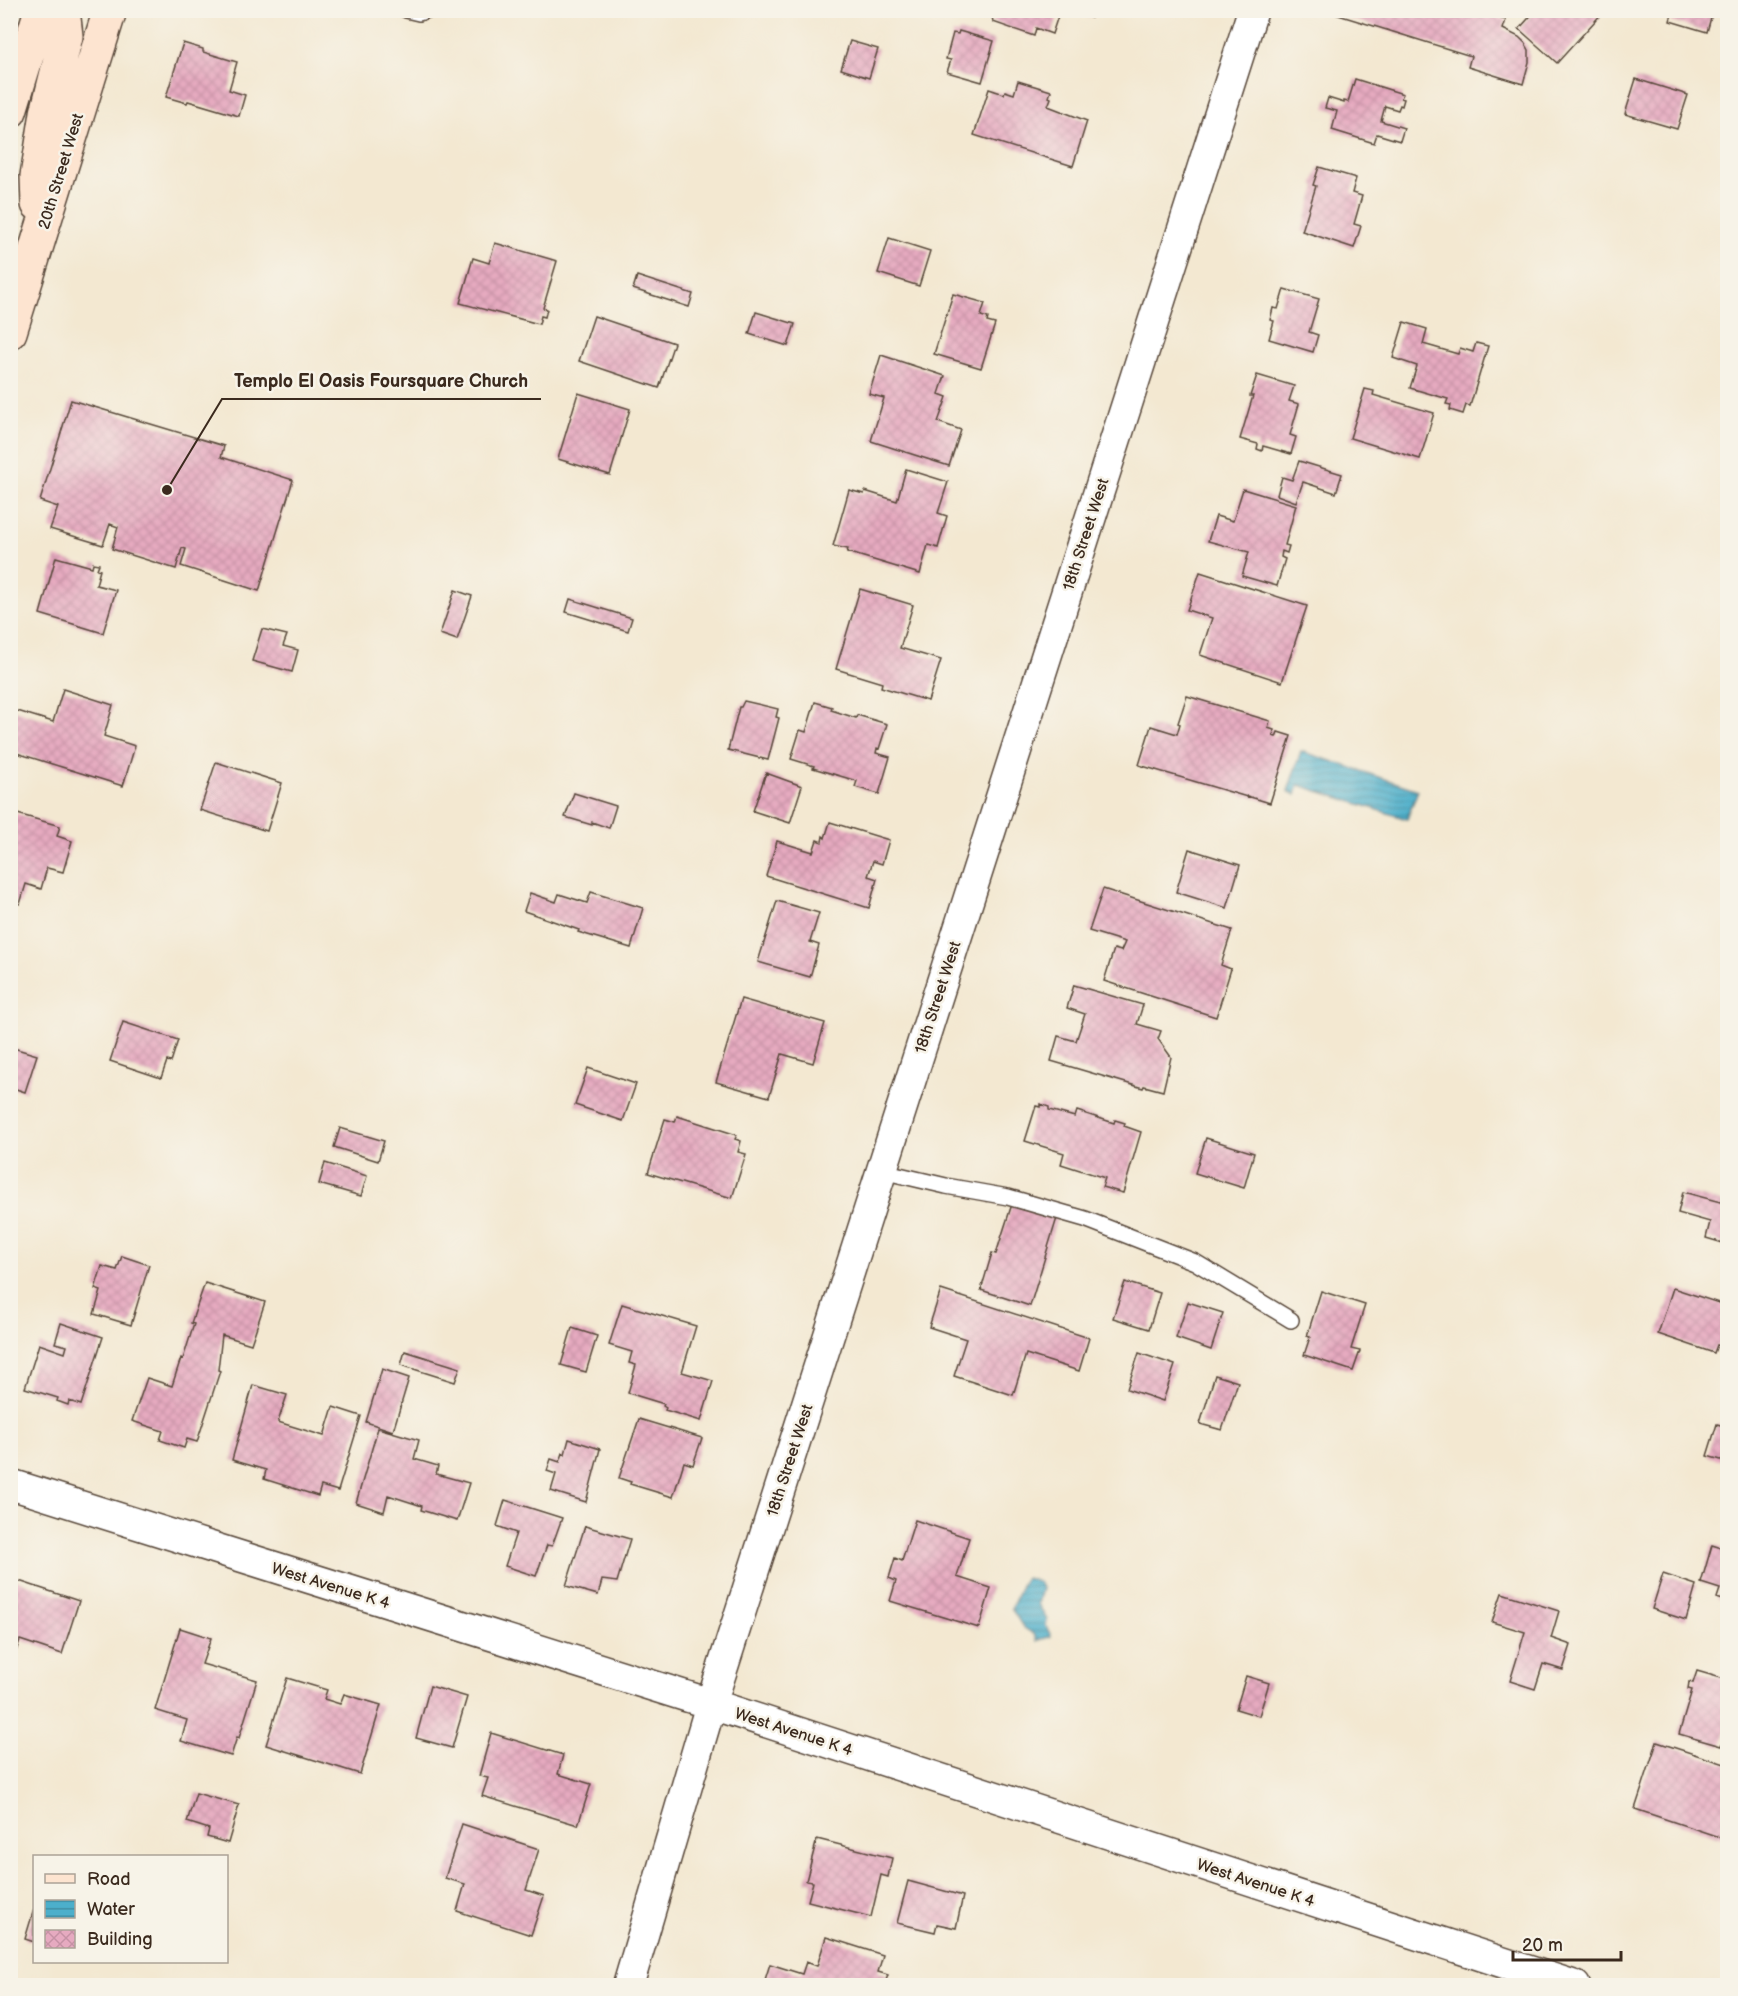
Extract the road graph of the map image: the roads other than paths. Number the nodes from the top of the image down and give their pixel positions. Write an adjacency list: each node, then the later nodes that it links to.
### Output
1 (41, 10): 7 (main road)
2 (63, 10): 8 (main road)
3 (110, 10): 8 (main road, 20th Street West)
4 (406, 10): 5 (lane)
5 (428, 10)
6 (1253, 10): 10 (street, 18th Street West)
7 (10, 111)
8 (38, 242): 9 (main road, 20th Street West)
9 (10, 332)
10 (882, 1171): 11 (lane); 13 (street, 18th Street West)
11 (1291, 1320)
12 (10, 1484): 13 (street, West Avenue K 4)
13 (711, 1704): 14 (street, 18th Street West); 15 (street, West Avenue K 4)
14 (628, 1986)
15 (1575, 1986)

